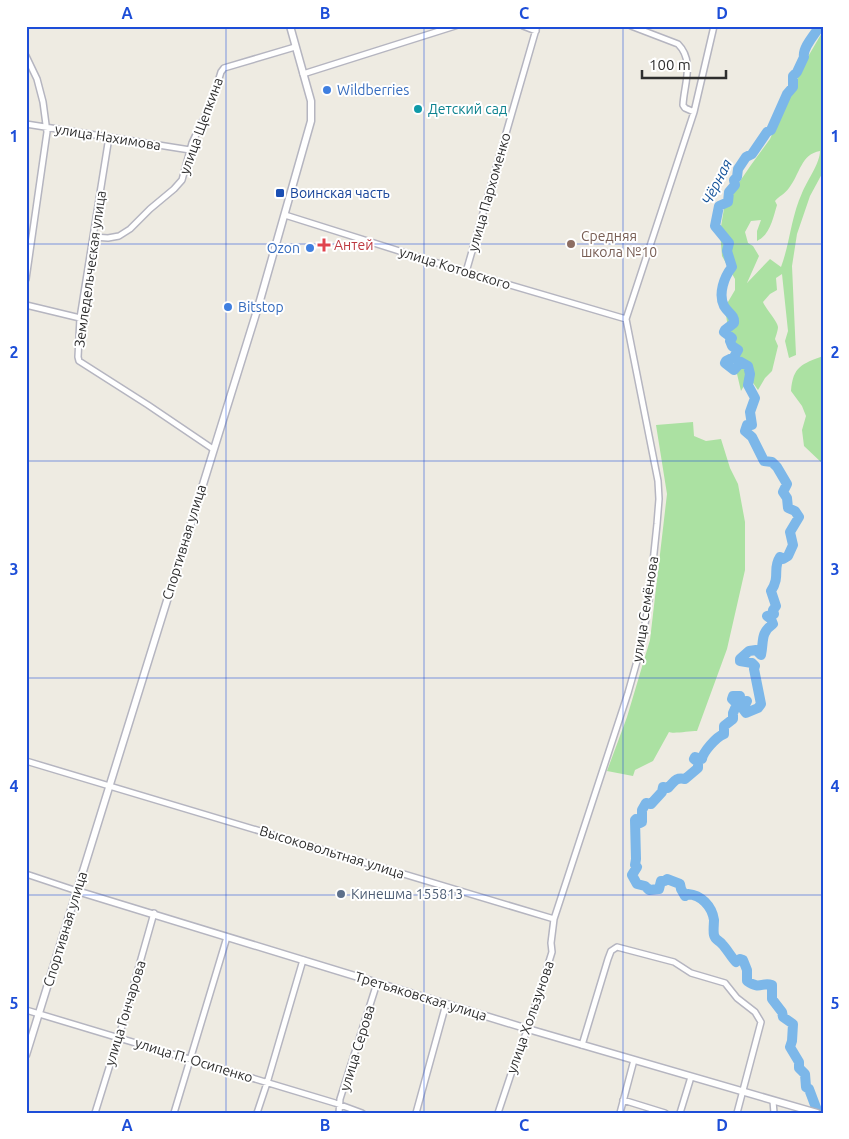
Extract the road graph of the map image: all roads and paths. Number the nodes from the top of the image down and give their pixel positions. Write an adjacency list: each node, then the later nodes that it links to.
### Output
1 (290, 26): 7 (street, Спортивная улица)
2 (455, 26): 9 (street)
3 (523, 26): 6 (street)
4 (632, 26): 10 (street)
5 (714, 26): 10 (street)
6 (536, 28): 17 (street, улица Пархоменко)
7 (295, 47): 9 (street, Спортивная улица); 14 (street, улица Щепкина)
8 (26, 56): 12 (street)
9 (303, 74): 15 (street, Спортивная улица)
10 (694, 112): 21 (street)
11 (26, 124): 12 (street, улица Нахимова)
12 (46, 127): 13 (street, улица Нахимова); 18 (street)
13 (109, 137): 14 (street, улица Нахимова); 16 (street, Земледельческая улица)
14 (190, 150): 16 (street, улица Щепкина)
15 (285, 215): 17 (street, улица Котовского); 22 (street, Спортивная улица)
16 (93, 237): 20 (street, Земледельческая улица)
17 (466, 272): 21 (street, улица Котовского)
18 (26, 279)
19 (26, 305): 20 (street)
20 (80, 318): 22 (street, Земледельческая улица)
21 (626, 319): 28 (street, улица Семёнова)
22 (213, 450): 24 (street, Спортивная улица)
23 (26, 761): 24 (street, Высоковольтная улица)
24 (110, 786): 26 (street, Спортивная улица); 28 (street, Высоковольтная улица)
25 (26, 874): 26 (street, Третьяковская улица)
26 (77, 891): 27 (street, Третьяковская улица); 34 (street, Спортивная улица)
27 (154, 913): 29 (street, Третьяковская улица); 36 (street, улица Гончарова)
28 (554, 919): 35 (street, улица Хользунова)
29 (228, 936): 30 (street, Третьяковская улица); 39 (street)
30 (303, 960): 31 (street, Третьяковская улица); 42 (street)
31 (377, 983): 32 (street, Третьяковская улица); 46 (street, улица Серова)
32 (446, 1004): 35 (street, Третьяковская улица); 52 (street)
33 (26, 1010): 34 (street, улица П. Осипенко)
34 (39, 1014): 36 (street, улица П. Осипенко); 38 (street, Спортивная улица)
35 (528, 1029): 37 (street, Третьяковская улица); 53 (street, улица Хользунова)
36 (117, 1036): 39 (street, улица П. Осипенко); 47 (street, улица Гончарова)
37 (582, 1044): 40 (street, Третьяковская улица); 43 (street)
38 (26, 1055)
39 (191, 1060): 42 (street, улица П. Осипенко); 48 (street)
40 (634, 1060): 41 (street, Третьяковская улица); 44 (street)
41 (691, 1076): 43 (street, Третьяковская улица); 56 (street)
42 (267, 1083): 46 (street, улица П. Осипенко); 49 (street)
43 (744, 1092): 45 (street, Третьяковская улица); 57 (street)
44 (623, 1100): 54 (street); 55 (street)
45 (773, 1101): 58 (street); 59 (street, Третьяковская улица)
46 (340, 1105): 50 (street, улица Серова); 51 (street, улица П. Осипенко)
47 (94, 1113)
48 (174, 1113)
49 (257, 1113)
50 (339, 1113)
51 (362, 1113)
52 (416, 1113)
53 (498, 1113)
54 (620, 1113)
55 (665, 1113)
56 (680, 1113)
57 (737, 1113)
58 (774, 1113)
59 (817, 1113)

